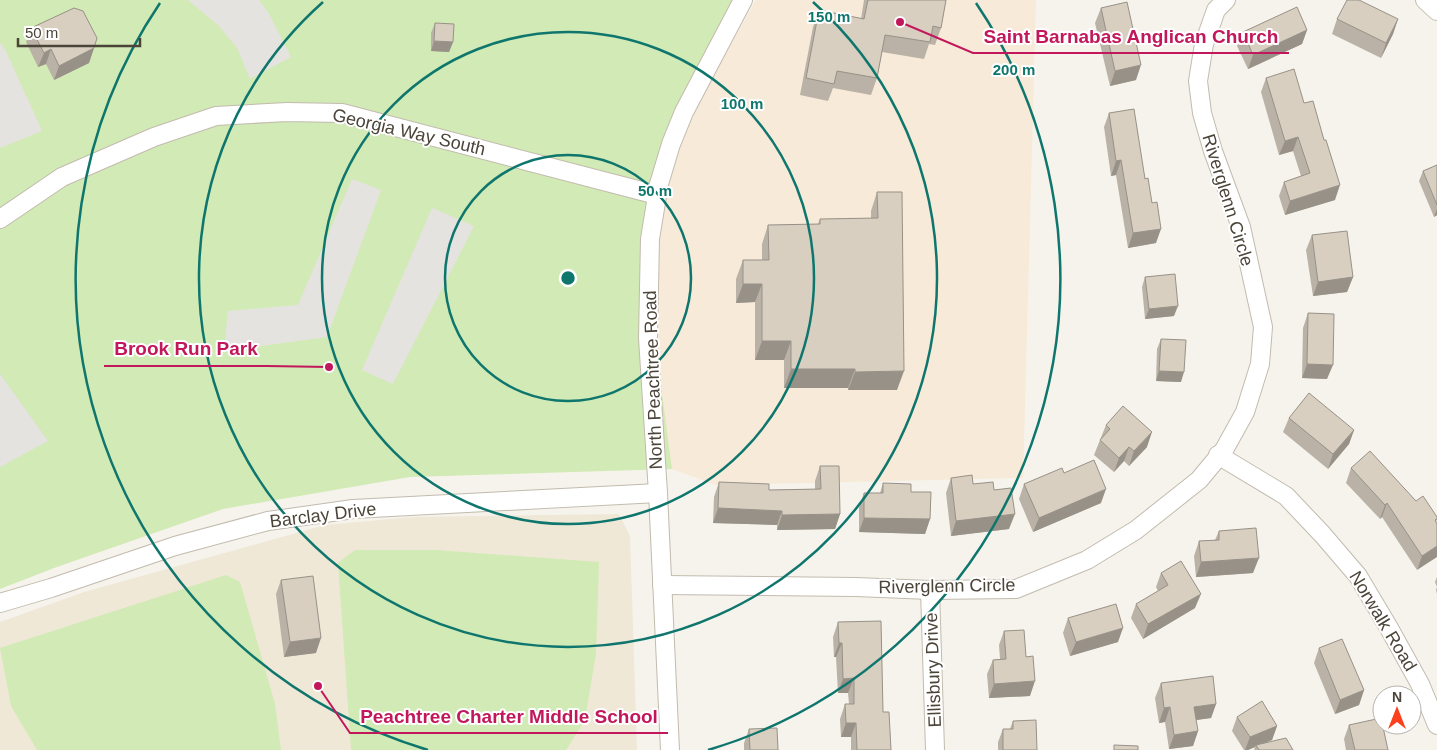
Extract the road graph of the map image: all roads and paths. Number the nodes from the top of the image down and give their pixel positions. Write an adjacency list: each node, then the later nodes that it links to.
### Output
1 (743, 0): 5 (street, North Peachtree Road)
2 (1226, 0): 7 (street, Riverglenn Circle)
3 (1425, 0): 4 (street)
4 (1437, 11)
5 (657, 195): 6 (street, Georgia Way South); 8 (street, North Peachtree Road)
6 (0, 219)
7 (1218, 455): 10 (street, Riverglenn Circle); 12 (street, Norwalk Road)
8 (658, 493): 9 (street, North Peachtree Road); 11 (street, Barclay Drive)
9 (662, 585): 10 (street, Riverglenn Circle); 13 (street, North Peachtree Road)
10 (930, 590): 14 (street, Ellisbury Drive)
11 (0, 603)
12 (1437, 726)
13 (670, 750)
14 (935, 750)

